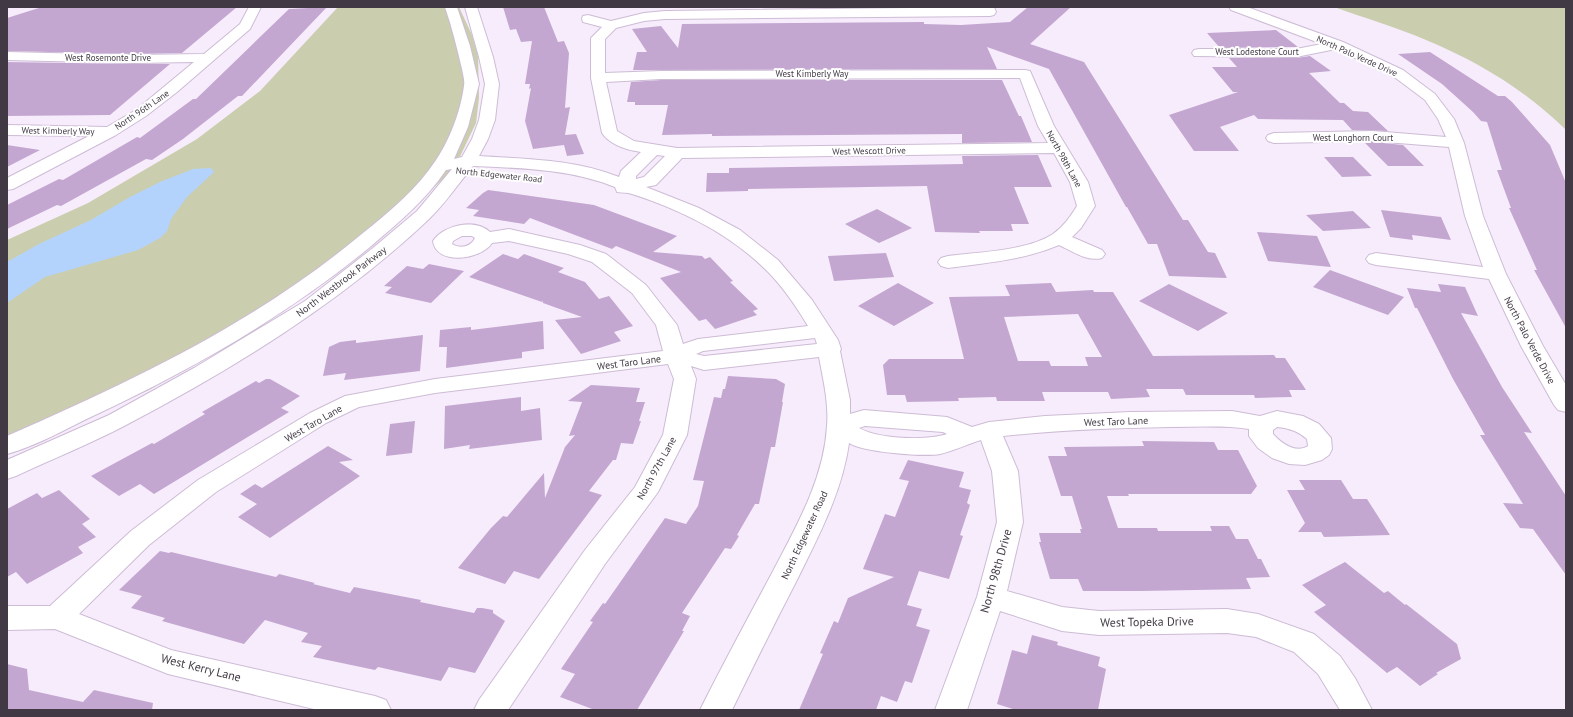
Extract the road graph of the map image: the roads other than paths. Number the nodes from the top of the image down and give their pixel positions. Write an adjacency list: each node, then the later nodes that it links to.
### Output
1 (255, 7): 11 (street, North 96th Lane)
2 (451, 7): 21 (street, North Westbrook Parkway)
3 (471, 7): 21 (street, North Westbrook Parkway)
4 (1235, 7): 8 (street, North Palo Verde Drive)
5 (989, 10): 7 (street)
6 (588, 19): 7 (street)
7 (611, 25): 13 (street)
8 (1338, 45): 9 (street, West Lodestone Court); 17 (street, North Palo Verde Drive)
9 (1199, 53)
10 (7, 56): 11 (street, West Rosemonte Drive)
11 (210, 58): 15 (street, North 96th Lane)
12 (1025, 74): 13 (street, West Kimberly Way); 18 (street, North 98th Lane)
13 (598, 78): 19 (street)
14 (7, 130): 15 (street, West Kimberly Way)
15 (110, 132): 22 (street, North 96th Lane)
16 (1274, 138): 17 (street, West Longhorn Court)
17 (1456, 143): 29 (street, North Palo Verde Drive)
18 (1060, 148): 20 (street, West Wescott Drive); 25 (street, North 98th Lane)
19 (653, 149): 20 (street); 23 (street)
20 (677, 153): 23 (street)
21 (456, 166): 23 (street, North Edgewater Road); 36 (street, North Westbrook Parkway); 37 (street, North Westbrook Parkway)
22 (7, 185)
23 (629, 188): 30 (street, North Edgewater Road)
24 (485, 238): 31 (street, North 97th Lane)
25 (1059, 238): 26 (street); 28 (street, North 98th Lane)
26 (1095, 254)
27 (1376, 259): 29 (street)
28 (948, 262)
29 (1496, 274): 32 (street, North Palo Verde Drive)
30 (826, 340): 31 (street, West Taro Lane); 34 (street, North Edgewater Road)
31 (676, 356): 39 (street, West Taro Lane); 42 (street, North 97th Lane)
32 (1566, 405)
33 (1263, 424): 35 (street, West Taro Lane)
34 (839, 426): 35 (street, West Taro Lane); 43 (street, North Edgewater Road)
35 (980, 432): 38 (street, North 98th Drive)
36 (7, 446)
37 (7, 470)
38 (991, 596): 44 (street, North 98th Drive); 45 (street, West Topeka Drive)
39 (57, 617): 40 (street, West Kerry Lane); 41 (street, West Kerry Lane)
40 (7, 618)
41 (375, 710)
42 (490, 710)
43 (716, 710)
44 (950, 710)
45 (1356, 710)

